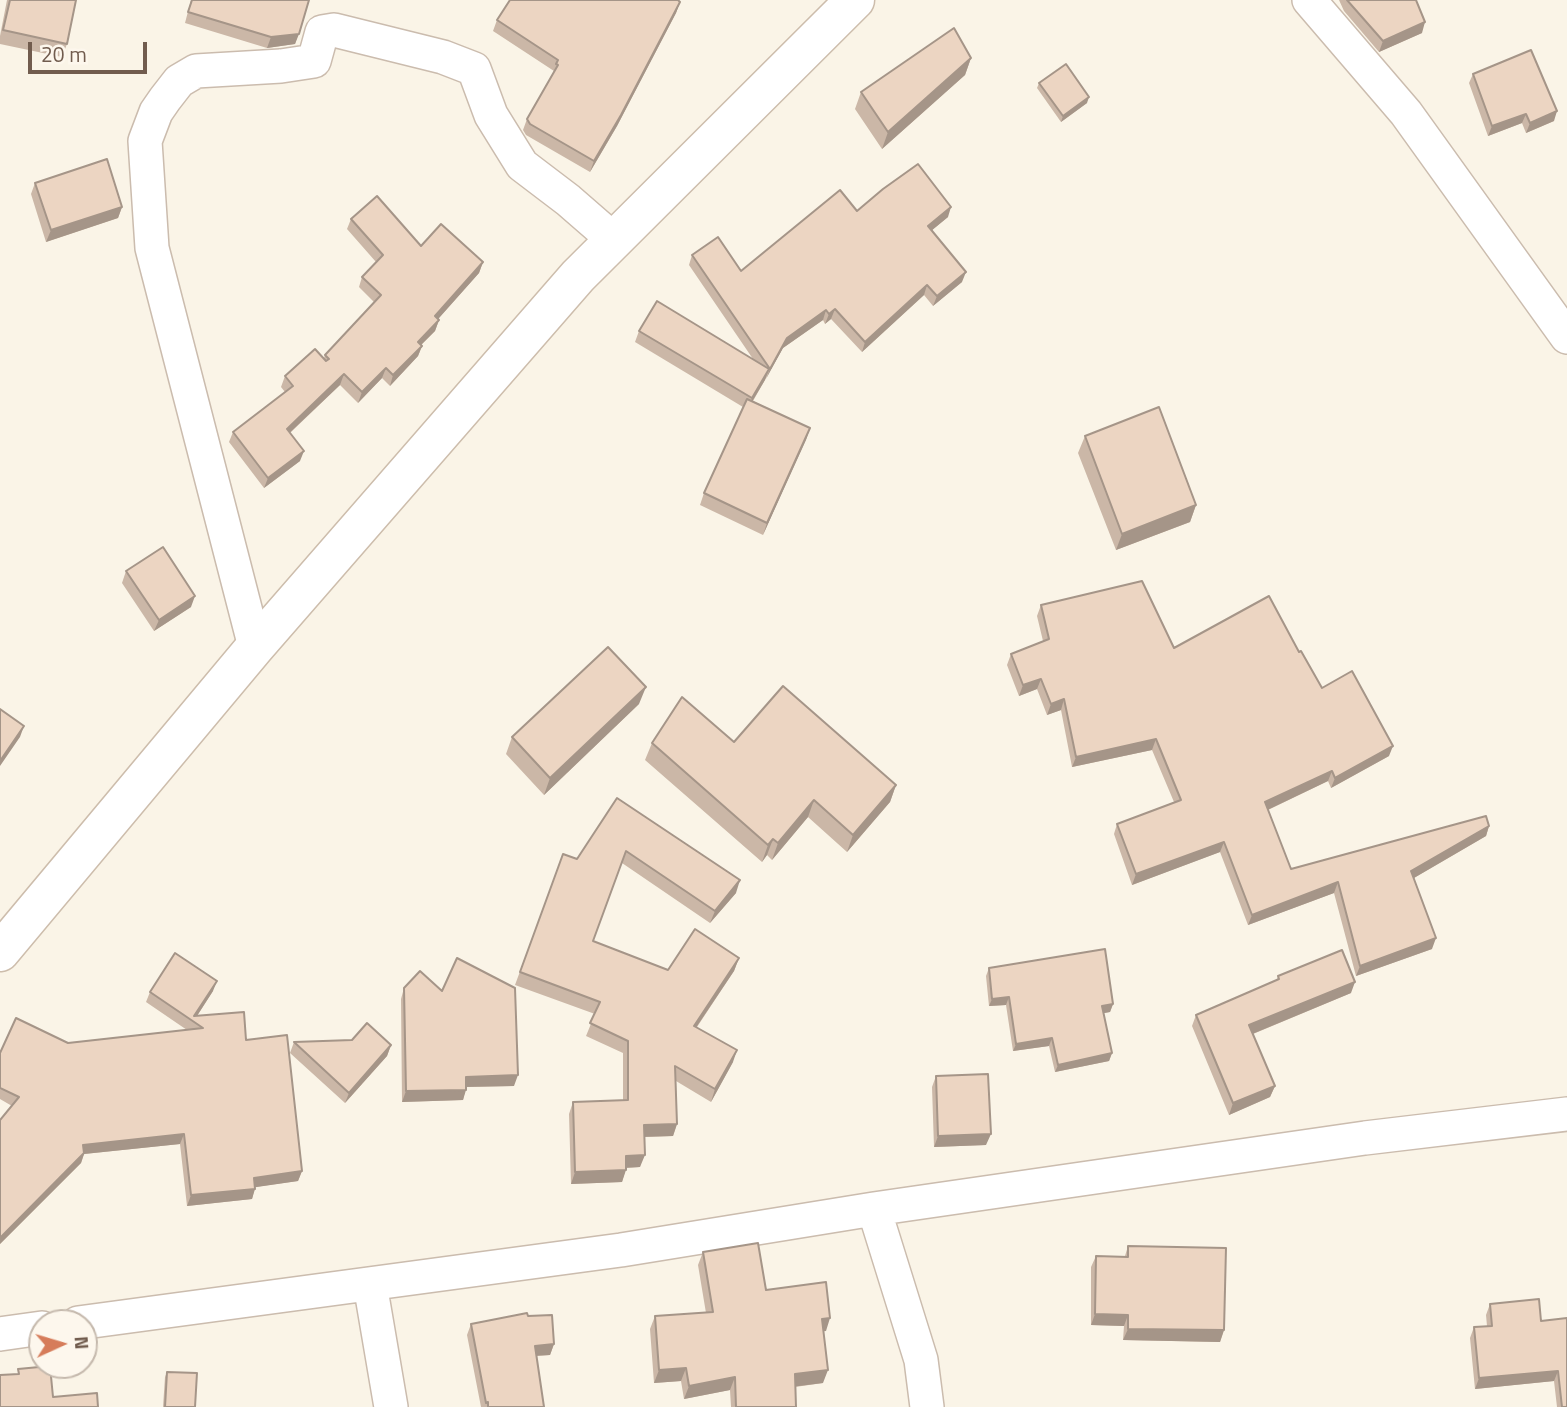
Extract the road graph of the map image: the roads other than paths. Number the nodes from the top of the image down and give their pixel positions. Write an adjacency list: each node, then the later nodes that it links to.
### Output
1 (855, 0): 3 (street)
2 (1309, 0): 4 (street)
3 (614, 240): 5 (street); 5 (street)
4 (1567, 337)
5 (255, 648): 6 (street)
6 (0, 952)
7 (1567, 1114): 8 (street)
8 (874, 1209): 9 (street); 14 (street)
9 (370, 1284): 10 (street); 13 (street)
10 (98, 1320)
11 (28, 1330): 12 (street)
12 (0, 1334)
13 (391, 1407)
14 (927, 1407)

